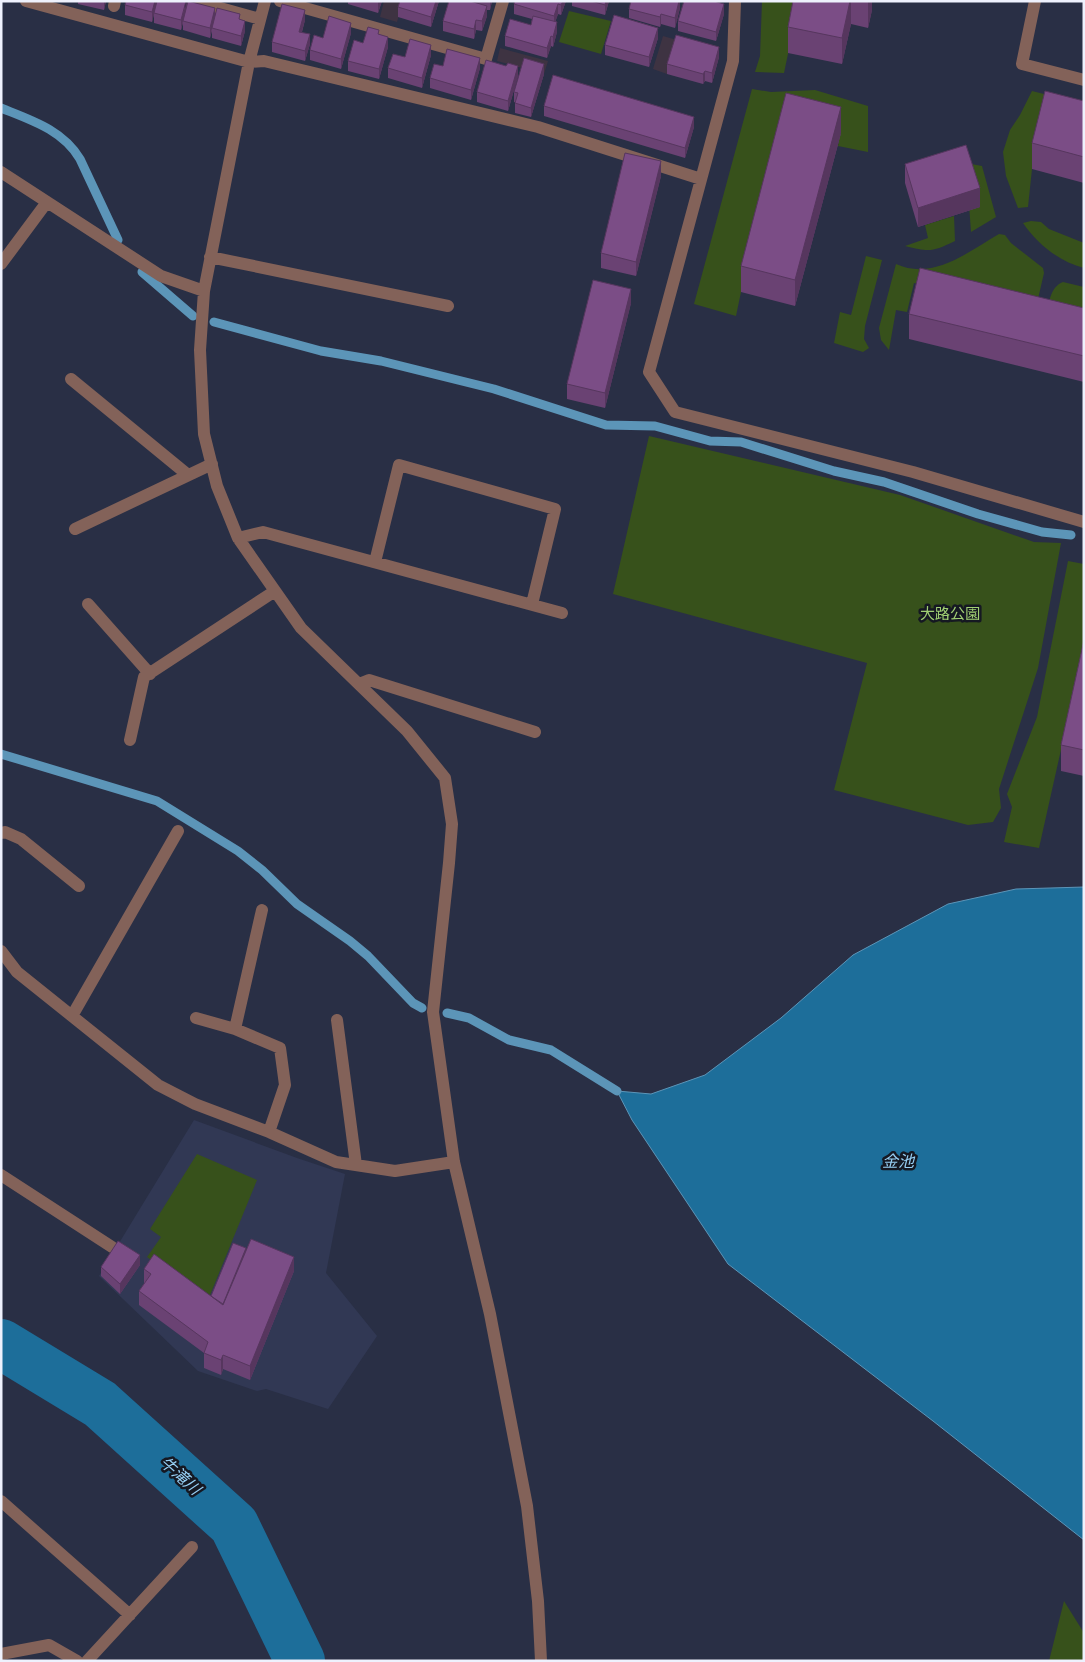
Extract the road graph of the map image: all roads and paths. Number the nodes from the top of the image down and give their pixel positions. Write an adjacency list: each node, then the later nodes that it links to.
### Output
1 (26, 1): 9 (street)
2 (195, 1): 8 (street)
3 (265, 1): 8 (street)
4 (280, 1): 5 (street)
5 (503, 1)
6 (735, 1): 12 (street)
7 (1035, 1): 10 (street)
8 (260, 19): 9 (street)
9 (248, 62): 12 (street); 14 (street)
10 (1084, 80)
11 (1, 172): 13 (street)
12 (701, 179): 21 (street)
13 (47, 202): 15 (street); 16 (street)
14 (210, 257): 16 (street); 17 (street)
15 (1, 264)
16 (204, 291): 19 (street)
17 (448, 306)
18 (71, 378): 20 (street)
19 (212, 464): 20 (street); 23 (street)
20 (188, 475): 22 (street)
21 (1084, 522)
22 (75, 529)
23 (238, 538): 24 (street); 25 (street)
24 (375, 562): 27 (street); 27 (street)
25 (275, 591): 29 (street); 30 (street)
26 (88, 604): 29 (street)
27 (532, 604): 28 (street)
28 (562, 613)
29 (150, 674): 32 (street)
30 (360, 684): 31 (street); 43 (street)
31 (535, 732)
32 (130, 740)
33 (178, 831): 38 (street)
34 (1, 833): 35 (street)
35 (79, 886)
36 (262, 910): 41 (street)
37 (1, 950): 38 (street)
38 (72, 1016): 42 (street)
39 (196, 1018): 41 (street)
40 (338, 1020): 44 (street)
41 (235, 1029): 42 (street)
42 (269, 1132): 44 (street)
43 (454, 1162): 44 (street); 53 (street)
44 (356, 1165)
45 (1, 1175): 46 (street)
46 (112, 1247)
47 (1, 1501): 49 (street)
48 (192, 1547): 49 (street)
49 (130, 1615): 52 (street)
50 (1, 1654): 51 (street)
51 (77, 1661)
52 (87, 1661)
53 (541, 1661)

